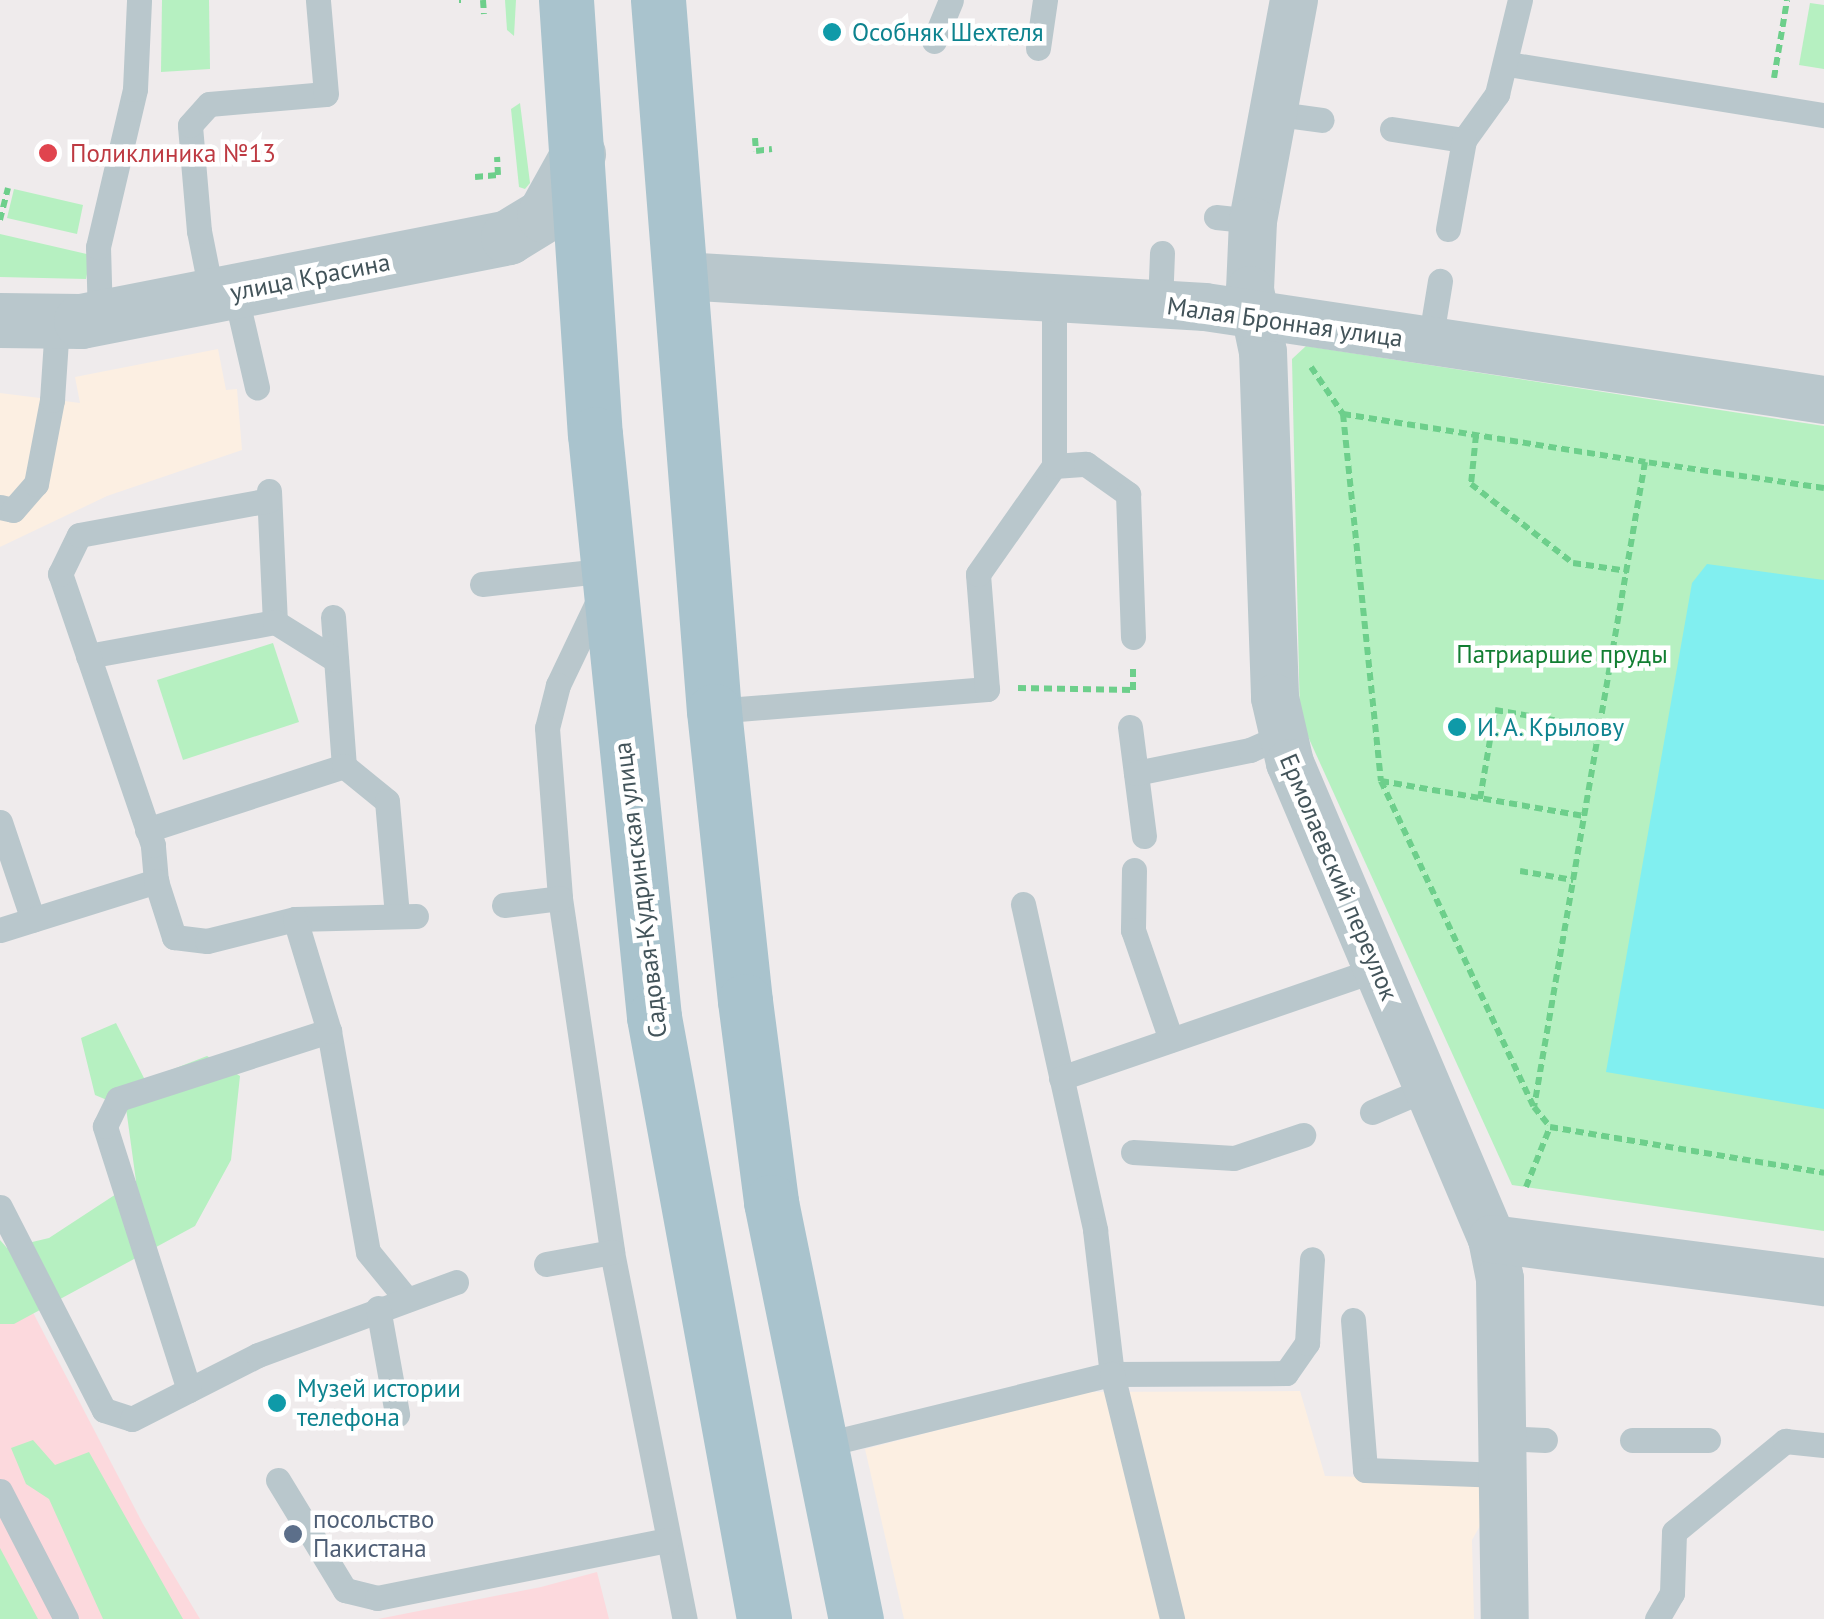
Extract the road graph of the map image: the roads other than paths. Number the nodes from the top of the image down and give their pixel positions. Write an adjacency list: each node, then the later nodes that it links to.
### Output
1 (138, 0): 27 (lane)
2 (318, 0): 22 (lane)
3 (566, 0): 17 (main road, Садовая-Кудринская улица)
4 (658, 0): 20 (main road)
5 (950, 0): 9 (lane)
6 (1045, 0): 10 (lane)
7 (1294, 0): 12 (street, Ермолаевский переулок)
8 (1520, 0): 11 (lane)
9 (934, 41)
10 (1038, 48)
11 (1508, 64): 13 (lane); 16 (lane)
12 (1271, 113): 14 (lane); 25 (street, Ермолаевский переулок)
13 (1824, 116)
14 (1322, 120)
15 (1392, 128): 16 (lane)
16 (1464, 140): 18 (lane)
17 (578, 154): 22 (street, улица Красина); 33 (main road, Садовая-Кудринская улица)
18 (1448, 229)
19 (1162, 253): 24 (lane)
20 (682, 276): 23 (street, Малая Бронная улица); 40 (main road)
21 (1440, 280): 28 (lane)
22 (224, 294): 27 (street, улица Красина); 29 (lane)
23 (1054, 299): 24 (street, Малая Бронная улица); 31 (lane)
24 (1160, 305): 25 (street, Малая Бронная улица)
25 (1254, 315): 28 (street, Малая Бронная улица); 42 (street, Ермолаевский переулок)
26 (0, 320): 27 (street, улица Красина)
27 (78, 321): 32 (lane)
28 (1430, 342): 30 (street, Малая Бронная улица)
29 (258, 387)
30 (1824, 400)
31 (1054, 466): 37 (lane); 40 (lane)
32 (0, 507)
33 (608, 575): 34 (lane); 50 (lane); 87 (main road, Садовая-Кудринская улица)
34 (482, 584)
35 (281, 611): 38 (lane); 38 (lane); 39 (lane)
36 (333, 617): 39 (lane)
37 (1133, 637)
38 (78, 649): 46 (lane)
39 (336, 660): 43 (lane)
40 (714, 711): 80 (main road)
41 (1130, 727): 44 (lane)
42 (1281, 736): 44 (lane); 56 (street, Ермолаевский переулок)
43 (344, 766): 46 (lane); 53 (lane)
44 (1136, 773): 47 (lane)
45 (0, 822): 54 (lane)
46 (147, 830): 49 (lane)
47 (1144, 836)
48 (1134, 870): 58 (lane)
49 (156, 881): 53 (lane); 54 (lane)
50 (560, 898): 52 (lane); 66 (lane)
51 (1023, 904): 59 (lane)
52 (504, 905)
53 (295, 919): 57 (lane)
54 (33, 920): 55 (lane)
55 (0, 930)
56 (1378, 970): 58 (lane); 60 (street, Ермолаевский переулок)
57 (330, 1031): 71 (lane); 75 (lane)
58 (1171, 1040): 59 (lane)
59 (1061, 1078): 74 (lane)
60 (1428, 1088): 61 (lane); 65 (street, Ермолаевский переулок)
61 (1372, 1112)
62 (1303, 1135): 63 (lane)
63 (1133, 1152)
64 (0, 1207): 75 (lane)
65 (1492, 1239): 70 (street); 81 (street, Ермолаевский переулок)
66 (612, 1252): 68 (lane); 84 (lane)
67 (1312, 1259): 74 (lane)
68 (546, 1264)
69 (456, 1282): 71 (lane)
70 (1824, 1282)
71 (404, 1296): 72 (lane)
72 (378, 1308): 75 (lane); 76 (lane)
73 (1353, 1320): 81 (lane)
74 (1112, 1374): 80 (lane); 89 (lane)
75 (189, 1390)
76 (397, 1414)
77 (1632, 1440): 78 (lane)
78 (1708, 1440)
79 (1824, 1445): 91 (lane)
80 (818, 1446): 88 (main road)
81 (1517, 1451): 90 (street, Ермолаевский переулок)
82 (278, 1480): 84 (lane)
83 (0, 1491): 85 (lane)
84 (667, 1540): 86 (lane)
85 (66, 1619)
86 (685, 1619)
87 (764, 1619)
88 (856, 1619)
89 (1172, 1619)
90 (1505, 1619)
91 (1657, 1619)

